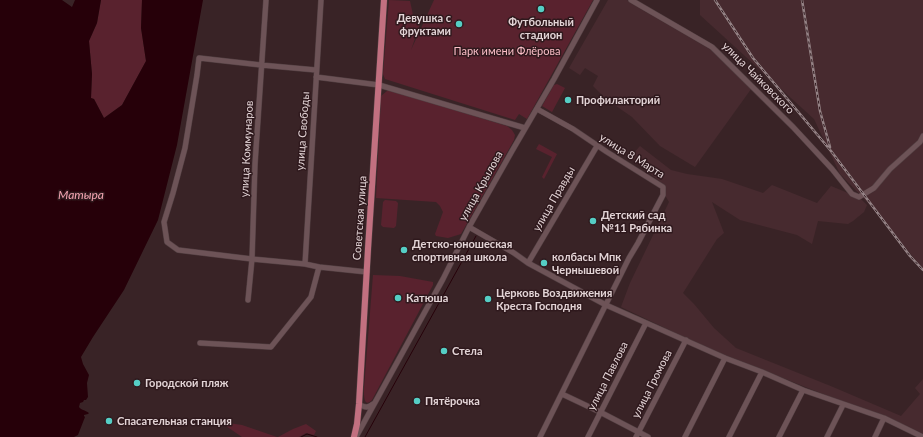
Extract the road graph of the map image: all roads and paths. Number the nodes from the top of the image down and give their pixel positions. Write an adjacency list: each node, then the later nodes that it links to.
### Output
1 (266, 0): 6 (street, улица Коммунаров)
2 (321, 0): 7 (street, улица Свободы)
3 (384, 0): 9 (main road, Советская улица)
4 (597, 0): 10 (street, улица Крылова)
5 (631, 0): 12 (street, улица Чайковского)
6 (261, 66): 7 (street); 15 (street, улица Коммунаров); 15 (street)
7 (316, 70): 8 (street, улица Свободы)
8 (316, 78): 9 (street); 17 (street, улица Свободы)
9 (379, 84): 11 (street); 19 (main road, Советская улица)
10 (537, 109): 11 (street, улица Крылова); 13 (street, улица 8 Марта)
11 (525, 128): 14 (street, улица Крылова)
12 (923, 136)
13 (597, 146): 16 (street, улица Правды); 21 (street, улица 8 Марта)
14 (469, 227): 16 (street); 30 (street, улица Крылова)
15 (252, 259): 17 (street); 20 (street, улица Коммунаров)
16 (528, 263): 21 (street)
17 (305, 264): 18 (street)
18 (319, 266): 19 (street); 24 (street)
19 (366, 272): 29 (main road, Советская улица)
20 (248, 300)
21 (606, 305): 22 (street); 28 (street, улица 8 Марта)
22 (646, 323): 23 (street); 32 (street, улица Павлова)
23 (686, 340): 25 (street); 34 (street, улица Громова)
24 (200, 343)
25 (725, 358): 26 (street); 39 (street)
26 (762, 372): 27 (street); 40 (street)
27 (803, 390): 31 (street); 41 (street)
28 (562, 394): 32 (street); 36 (street, улица 8 Марта)
29 (359, 404): 30 (street); 35 (main road, Советская улица)
30 (374, 404): 35 (street, улица Крылова)
31 (843, 405): 33 (street); 42 (street)
32 (600, 412): 34 (street); 37 (street, улица Павлова)
33 (884, 418): 43 (street); 44 (street)
34 (637, 435): 38 (street)
35 (355, 437)
36 (540, 437)
37 (588, 437)
38 (648, 437)
39 (685, 437)
40 (729, 437)
41 (779, 437)
42 (827, 437)
43 (875, 437)
44 (922, 437)

